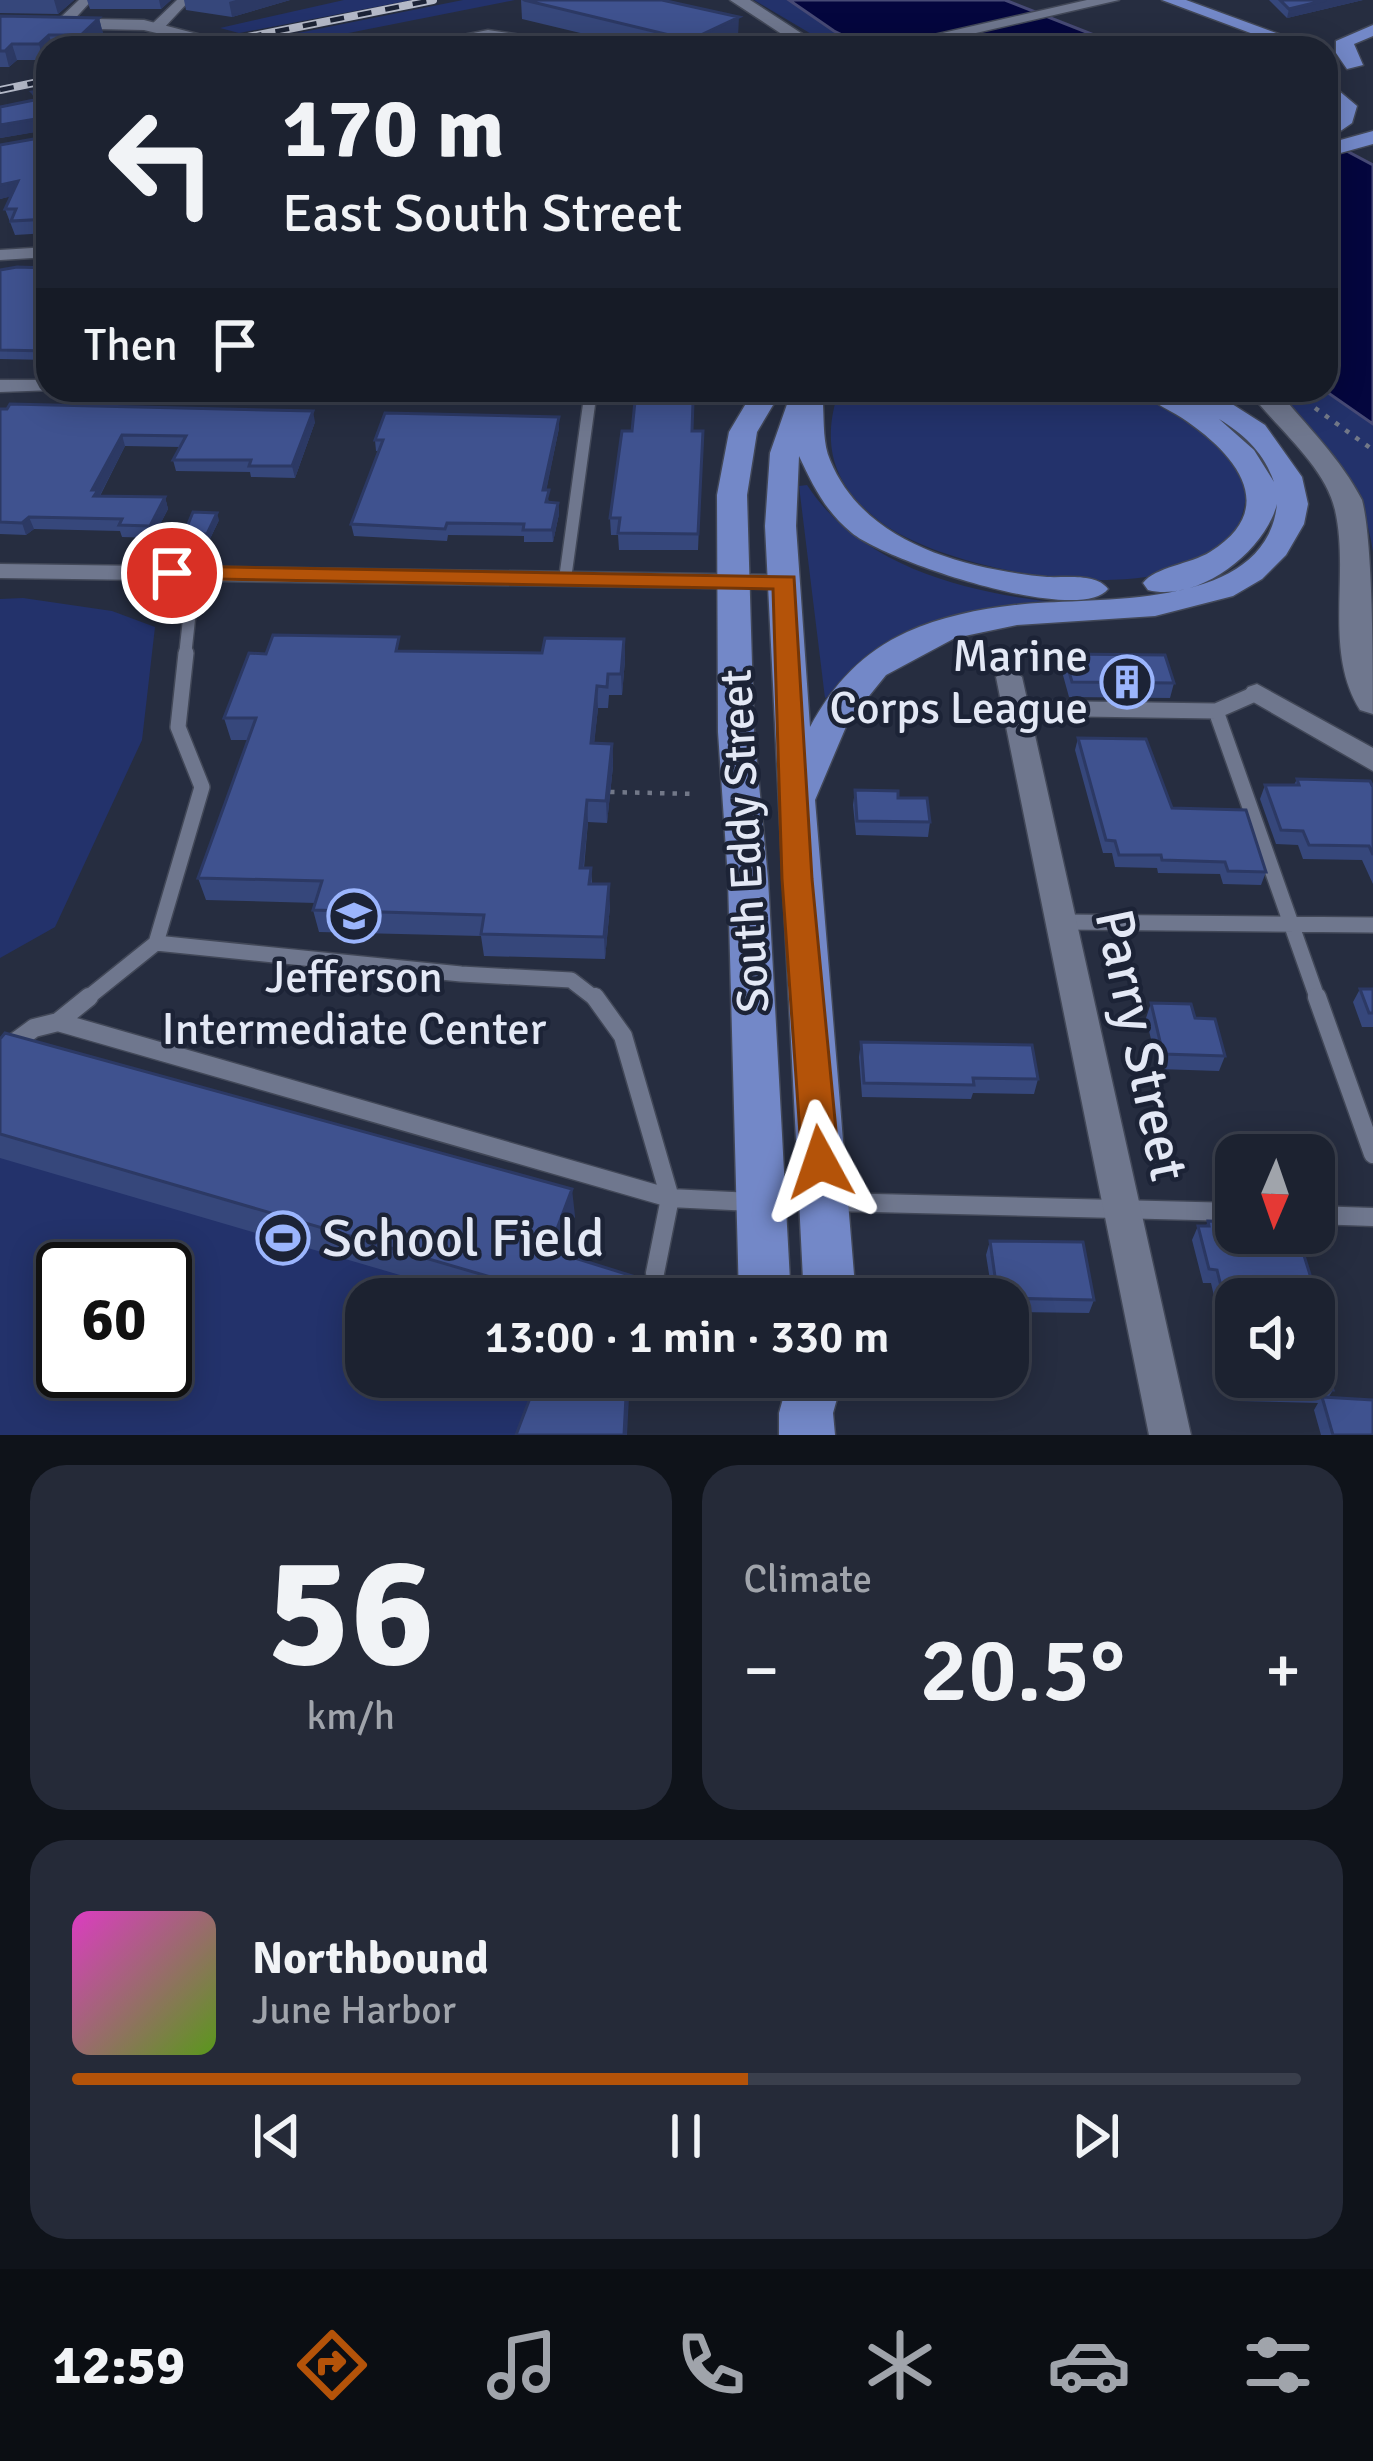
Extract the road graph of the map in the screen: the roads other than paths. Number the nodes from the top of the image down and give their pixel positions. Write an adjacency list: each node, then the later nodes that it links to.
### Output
1 (86, 0): 8 (street)
2 (184, 0): 10 (street)
3 (738, 0): 13 (street)
4 (1111, 0): 14 (street)
5 (1160, 0): 9 (main road)
6 (1170, 0): 17 (main road)
7 (5, 21): 8 (street)
8 (64, 22): 10 (street)
9 (1216, 23): 15 (main road); 16 (main road)
10 (157, 27): 12 (street)
11 (1373, 30): 18 (main road)
12 (193, 36)
13 (796, 36)
14 (942, 36)
15 (1237, 36)
16 (1252, 36)
17 (1274, 36)
18 (1365, 71)
19 (1338, 95): 20 (main road)
20 (1363, 125): 21 (main road)
21 (1338, 144)
22 (1373, 152): 23 (main road)
23 (1338, 153)
24 (36, 250): 25 (street)
25 (0, 255)
26 (0, 386): 27 (street)
27 (36, 386)
28 (589, 402): 38 (lane)
29 (748, 402): 36 (main road)
30 (761, 402): 36 (main road, South Eddy Street)
31 (800, 402): 40 (main road, South Eddy Street)
32 (808, 402): 33 (main road)
33 (1176, 402)
34 (1210, 402): 47 (main road)
35 (1272, 402): 44 (street)
36 (743, 432): 39 (main road, South Eddy Street)
37 (0, 571): 38 (street)
38 (565, 579): 39 (street)
39 (732, 581): 40 (street); 57 (main road, South Eddy Street)
40 (785, 582): 47 (main road, South Eddy Street)
41 (191, 602): 51 (lane)
42 (1012, 692): 45 (lane); 48 (street, Parry Street)
43 (1257, 693): 45 (lane); 46 (street)
44 (1373, 702)
45 (1216, 711): 49 (lane)
46 (1373, 761)
47 (794, 806): 56 (main road, South Eddy Street)
48 (1064, 922): 49 (lane); 58 (street, Parry Street)
49 (1291, 924): 50 (lane); 54 (lane)
50 (1373, 925)
51 (156, 943): 52 (lane); 55 (lane)
52 (58, 1022): 53 (lane); 55 (lane)
53 (0, 1053)
54 (1373, 1154)
55 (670, 1198): 57 (lane); 62 (lane)
56 (824, 1202): 58 (lane); 64 (main road, South Eddy Street)
57 (763, 1203): 63 (main road, South Eddy Street)
58 (1123, 1208): 59 (lane); 65 (street, Parry Street)
59 (1215, 1211)
60 (1335, 1216): 61 (lane)
61 (1373, 1217)
62 (655, 1273)
63 (765, 1278)
64 (829, 1278)
65 (1170, 1435)

